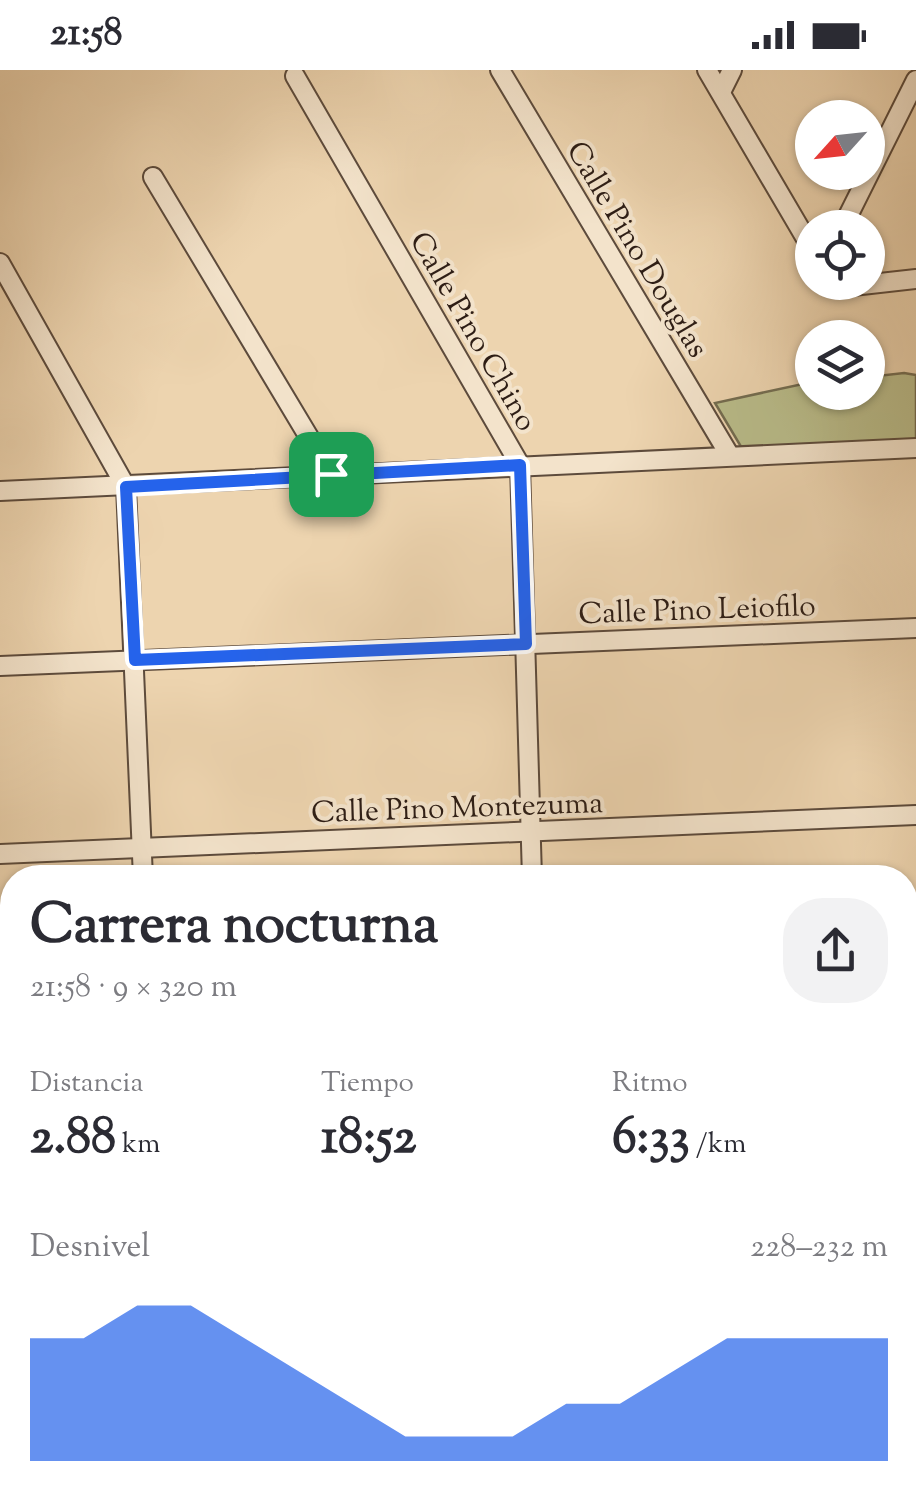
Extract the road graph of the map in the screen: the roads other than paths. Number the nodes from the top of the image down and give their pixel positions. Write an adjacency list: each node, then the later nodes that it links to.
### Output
1 (500, 70): 14 (street, Calle Pino Douglas)
2 (707, 70): 6 (street)
3 (732, 70): 6 (street)
4 (295, 76): 15 (street, Calle Pino Chino)
5 (916, 80): 8 (street)
6 (721, 92): 9 (street)
7 (153, 177): 16 (street)
8 (851, 210)
9 (795, 220)
10 (0, 263): 17 (street)
11 (916, 279): 12 (street)
12 (885, 282)
13 (916, 448): 14 (street)
14 (730, 456): 15 (street)
15 (520, 465): 16 (street); 20 (street, Calle Pino Chino)
16 (331, 474): 17 (street)
17 (126, 487): 18 (street); 21 (street)
18 (0, 491)
19 (916, 628): 20 (street, Calle Pino Leiofilo)
20 (526, 644): 21 (street, Calle Pino Leiofilo); 24 (street, Calle Pino Chino)
21 (135, 660): 22 (street, Calle Pino Leiofilo); 25 (street)
22 (0, 666)
23 (916, 816): 24 (street, Calle Pino Montezuma)
24 (532, 832): 25 (street, Calle Pino Montezuma); 28 (street, Calle Pino Chino)
25 (142, 848): 26 (street, Calle Pino Montezuma); 27 (street)
26 (0, 854)
27 (143, 865)
28 (532, 865)

